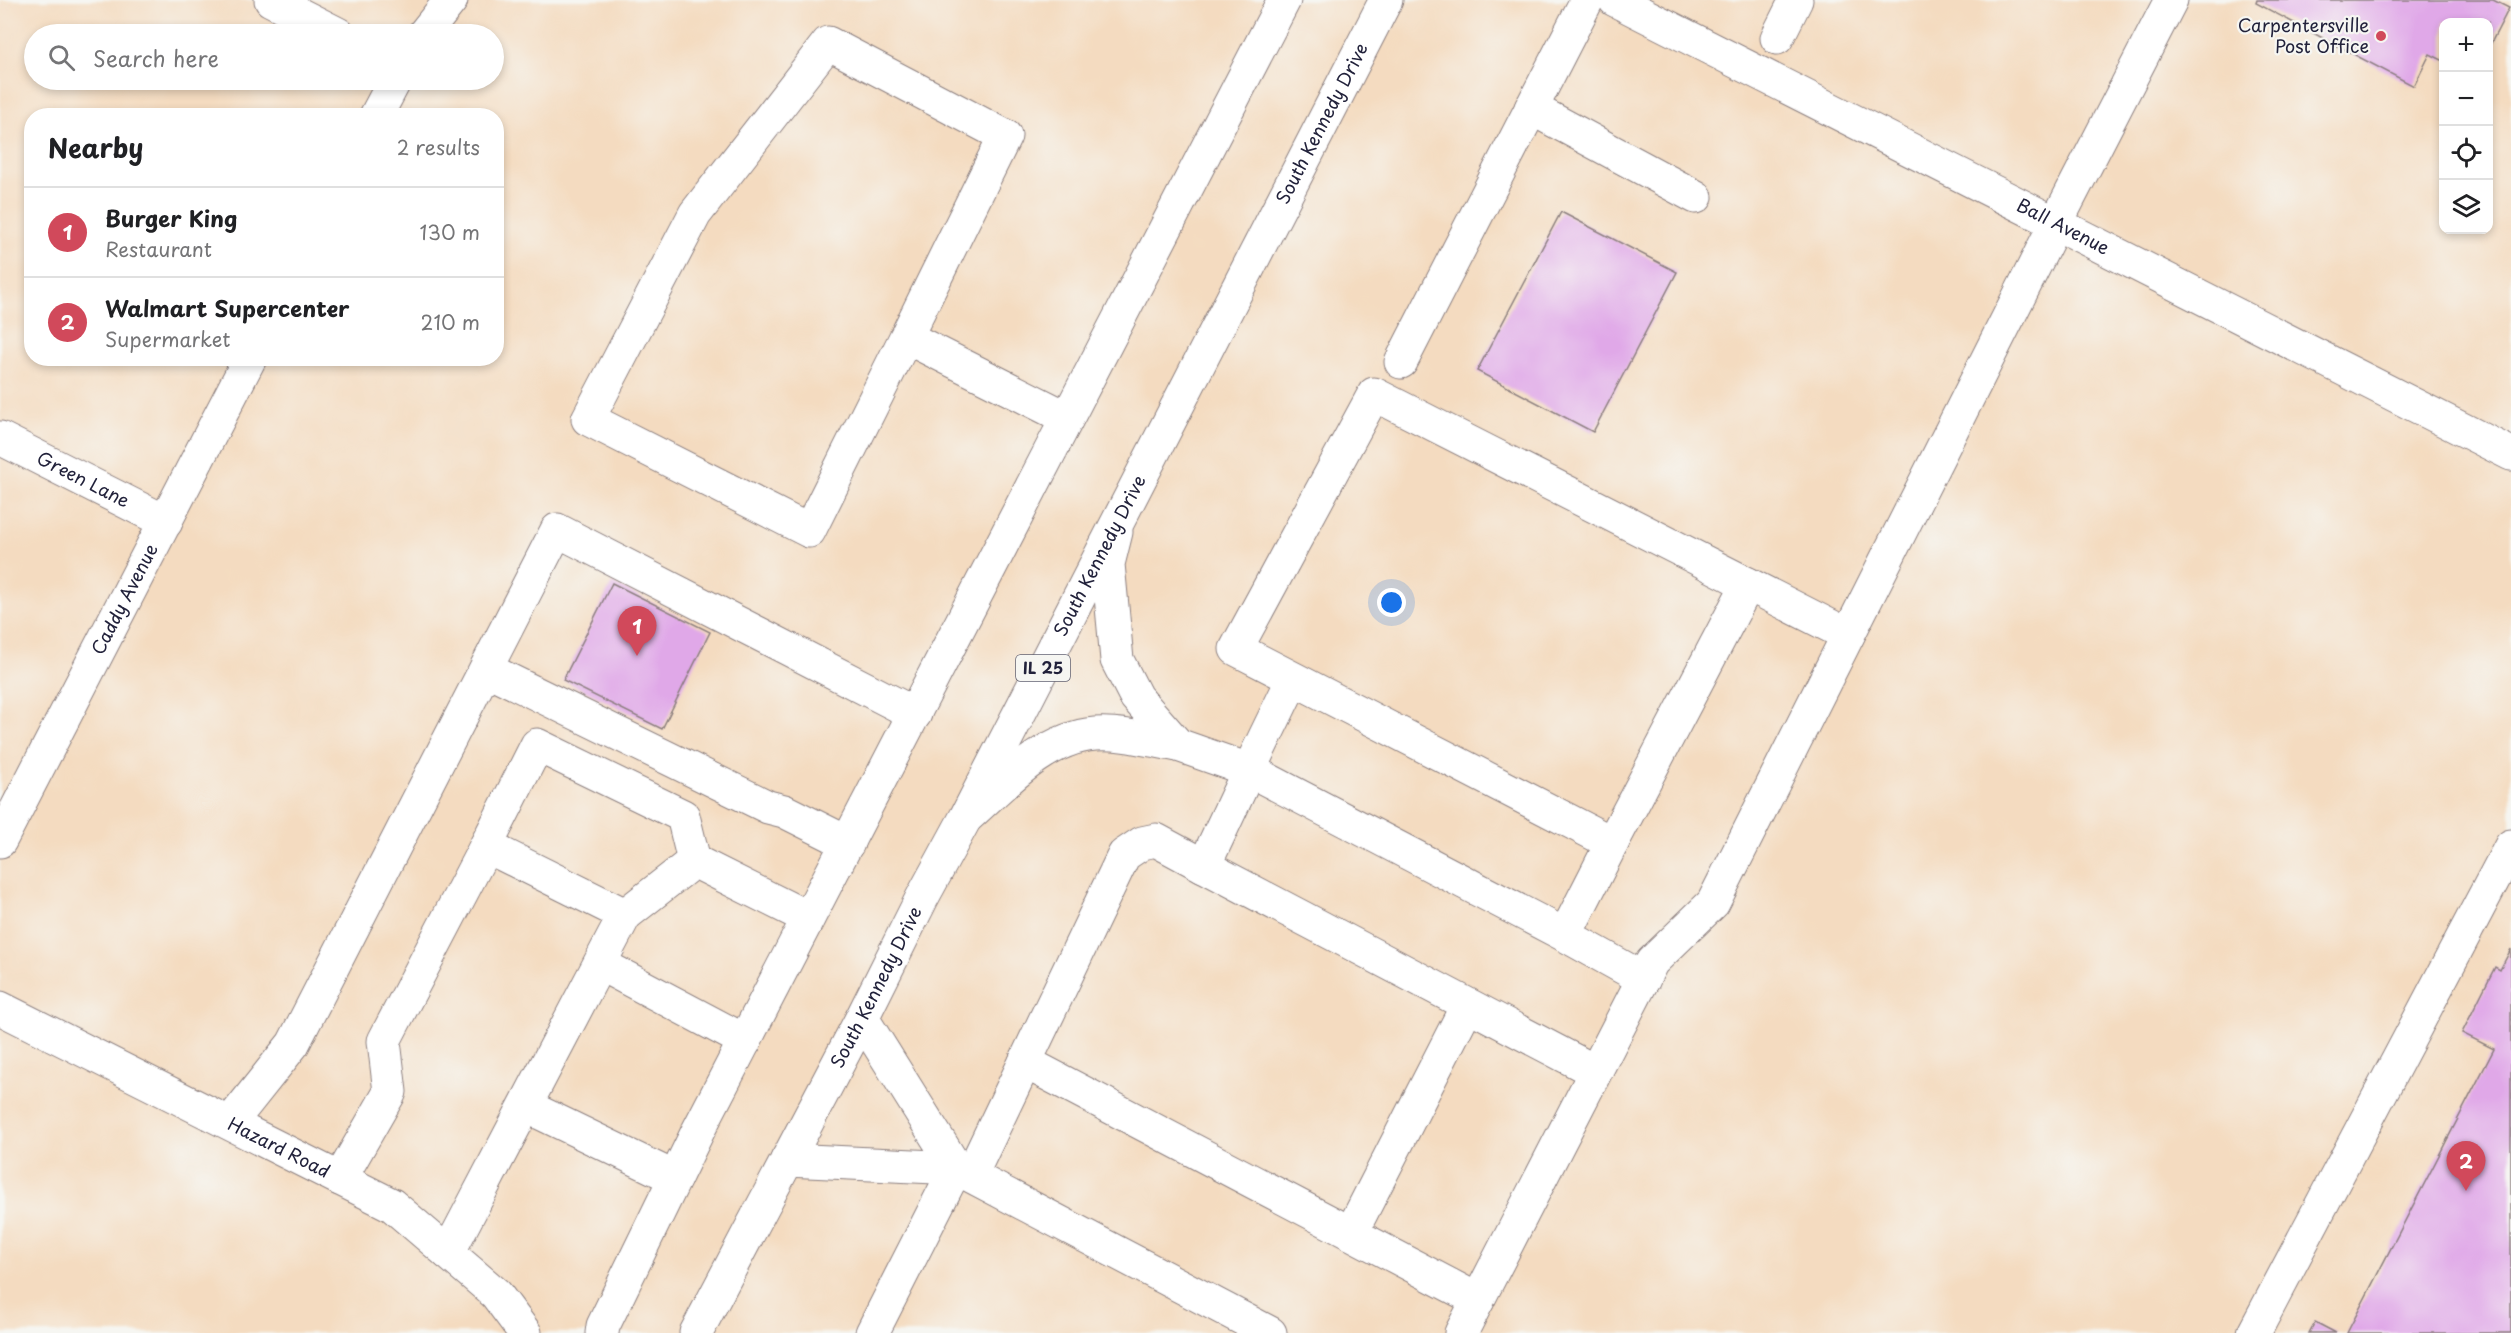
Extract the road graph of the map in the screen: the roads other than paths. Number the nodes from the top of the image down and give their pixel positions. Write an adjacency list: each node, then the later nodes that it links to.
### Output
1 (271, 0): 9 (main road)
2 (451, 0): 10 (main road)
3 (1284, 0): 20 (main road)
4 (1386, 0): 24 (main road, South Kennedy Drive / IL 25)
5 (1587, 0): 14 (main road)
6 (1615, 0): 16 (main road, Ball Avenue)
7 (1796, 0): 11 (main road)
8 (2171, 0): 16 (main road)
9 (318, 24)
10 (432, 24)
11 (1777, 38)
12 (390, 90): 13 (main road)
13 (380, 108)
14 (1531, 108): 15 (main road); 18 (main road)
15 (1696, 197)
16 (2056, 223): 22 (main road, Ball Avenue); 26 (main road)
17 (906, 338): 17 (main road); 20 (main road)
18 (1401, 362)
19 (246, 366): 23 (main road, Caddy Avenue)
20 (1067, 418): 29 (main road)
21 (0, 438): 23 (main road, Green Lane)
22 (2511, 454)
23 (166, 522): 33 (main road, Caddy Avenue)
24 (1118, 523): 30 (main road); 32 (main road, South Kennedy Drive / IL 25)
25 (1748, 584): 26 (main road); 28 (main road); 35 (main road)
26 (1848, 635): 44 (main road)
27 (486, 669): 29 (main road); 34 (main road); 52 (main road)
28 (1293, 679): 31 (main road); 35 (main road)
29 (915, 714): 34 (main road)
30 (1178, 745): 31 (main road); 32 (main road)
31 (1249, 770): 39 (main road); 42 (main road)
32 (966, 817): 47 (main road, South Kennedy Drive / IL 25)
33 (0, 841)
34 (848, 843): 41 (main road)
35 (1612, 843): 42 (main road)
36 (486, 846): 38 (main road); 40 (main road); 56 (main road)
37 (2511, 846): 66 (main road)
38 (694, 861): 40 (main road); 41 (main road)
39 (1204, 866): 45 (main road); 49 (main road)
40 (625, 915): 43 (main road)
41 (808, 918): 48 (main road)
42 (1565, 935): 44 (main road)
43 (600, 964): 48 (main road); 51 (main road)
44 (1644, 979): 50 (main road)
45 (1467, 1006): 50 (main road); 57 (main road)
46 (0, 1008): 52 (main road, Hazard Road)
47 (862, 1018): 53 (main road, South Kennedy Drive / IL 25); 54 (main road)
48 (746, 1041): 55 (main road)
49 (1024, 1062): 54 (main road); 57 (main road)
50 (1594, 1071): 59 (main road)
51 (526, 1106): 55 (main road); 58 (main road)
52 (230, 1124): 56 (main road, Hazard Road)
53 (787, 1160): 54 (main road); 62 (main road, South Kennedy Drive / IL 25)
54 (964, 1172): 63 (main road); 64 (main road)
55 (675, 1178): 61 (main road)
56 (340, 1179): 58 (main road, Hazard Road)
57 (1351, 1233): 59 (main road)
58 (448, 1253): 60 (main road, Hazard Road)
59 (1478, 1300): 65 (main road)
60 (525, 1333)
61 (602, 1333)
62 (696, 1333)
63 (872, 1333)
64 (1270, 1333)
65 (1461, 1333)
66 (2254, 1333)

